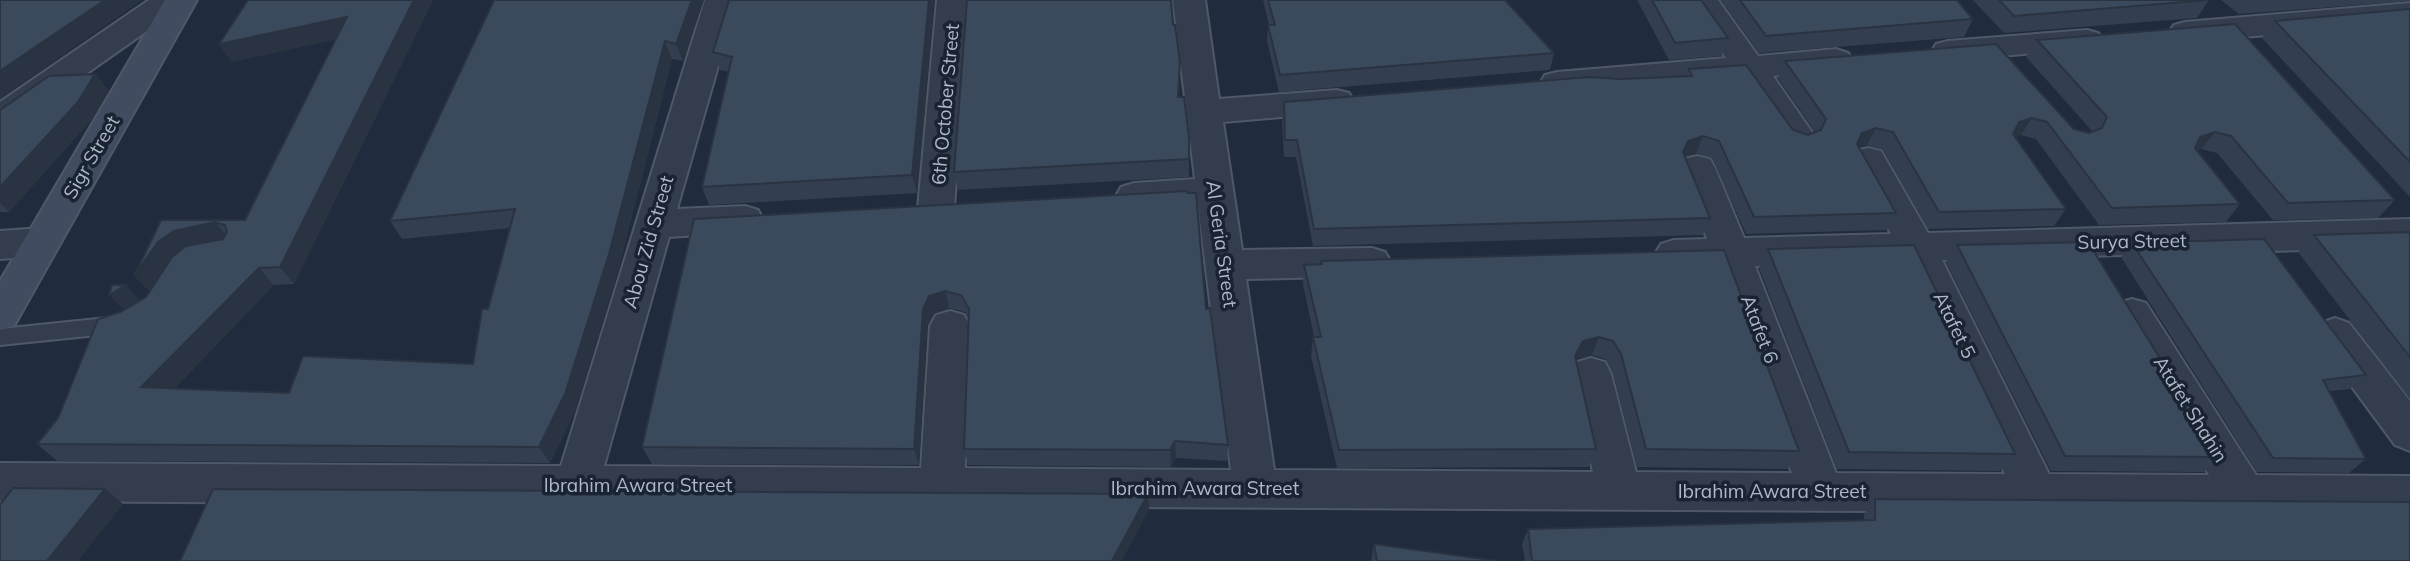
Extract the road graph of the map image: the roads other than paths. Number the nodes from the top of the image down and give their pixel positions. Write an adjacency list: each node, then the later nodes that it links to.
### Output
1 (170, 0): 22 (street)
2 (181, 0): 35 (main road, Sigr Street)
3 (720, 0): 32 (street, Abou Zid Street)
4 (953, 0): 29 (street, 6th October Street)
5 (1189, 0): 21 (street, Al Geria Street)
6 (1702, 0): 17 (street)
7 (2199, 0): 10 (street)
8 (2410, 13): 10 (street)
9 (1969, 19): 13 (street)
10 (2231, 28): 11 (street); 16 (street)
11 (2161, 34)
12 (2120, 37): 13 (street)
13 (1995, 47): 14 (street); 18 (street)
14 (1913, 54)
15 (1872, 57): 17 (street)
16 (2258, 57)
17 (1749, 67): 19 (street); 23 (street)
18 (2022, 77)
19 (1531, 85)
20 (1368, 98): 21 (street)
21 (1204, 112): 26 (street, Al Geria Street)
22 (0, 118)
23 (1799, 138)
24 (1868, 160): 37 (street, Atafet 5)
25 (1697, 169): 38 (street, Atafet 6)
26 (1215, 191): 27 (street); 41 (street, Al Geria Street)
27 (1104, 198)
28 (2237, 206): 34 (street)
29 (936, 208)
30 (774, 217): 32 (street)
31 (2404, 221): 34 (street, Surya Street)
32 (653, 224): 51 (street, Abou Zid Street)
33 (2077, 227): 34 (street, Surya Street); 37 (street, Surya Street); 57 (street, Atafet Shahin)
34 (2263, 238): 42 (street)
35 (42, 242): 36 (street); 44 (main road, Sigr Street)
36 (0, 245)
37 (1917, 247): 38 (street, Surya Street); 56 (street, Atafet 5)
38 (1731, 252): 39 (street, Surya Street); 55 (street, Atafet 6)
39 (1636, 255)
40 (1403, 261): 41 (street)
41 (1225, 265): 53 (street, Al Geria Street)
42 (2287, 270)
43 (2312, 303): 49 (street)
44 (0, 315)
45 (132, 320): 47 (lane)
46 (950, 326): 52 (street)
47 (0, 337)
48 (1591, 374): 54 (street)
49 (2410, 433)
50 (0, 482): 51 (street, Ibrahim Awara Street)
51 (577, 485): 52 (street, Ibrahim Awara Street)
52 (942, 486): 53 (street, Ibrahim Awara Street)
53 (1255, 488): 54 (street, Ibrahim Awara Street)
54 (1619, 490): 55 (street, Ibrahim Awara Street)
55 (1821, 491): 56 (street, Ibrahim Awara Street)
56 (2036, 493): 57 (street, Ibrahim Awara Street)
57 (2244, 494): 58 (street, Ibrahim Awara Street)
58 (2410, 495)

